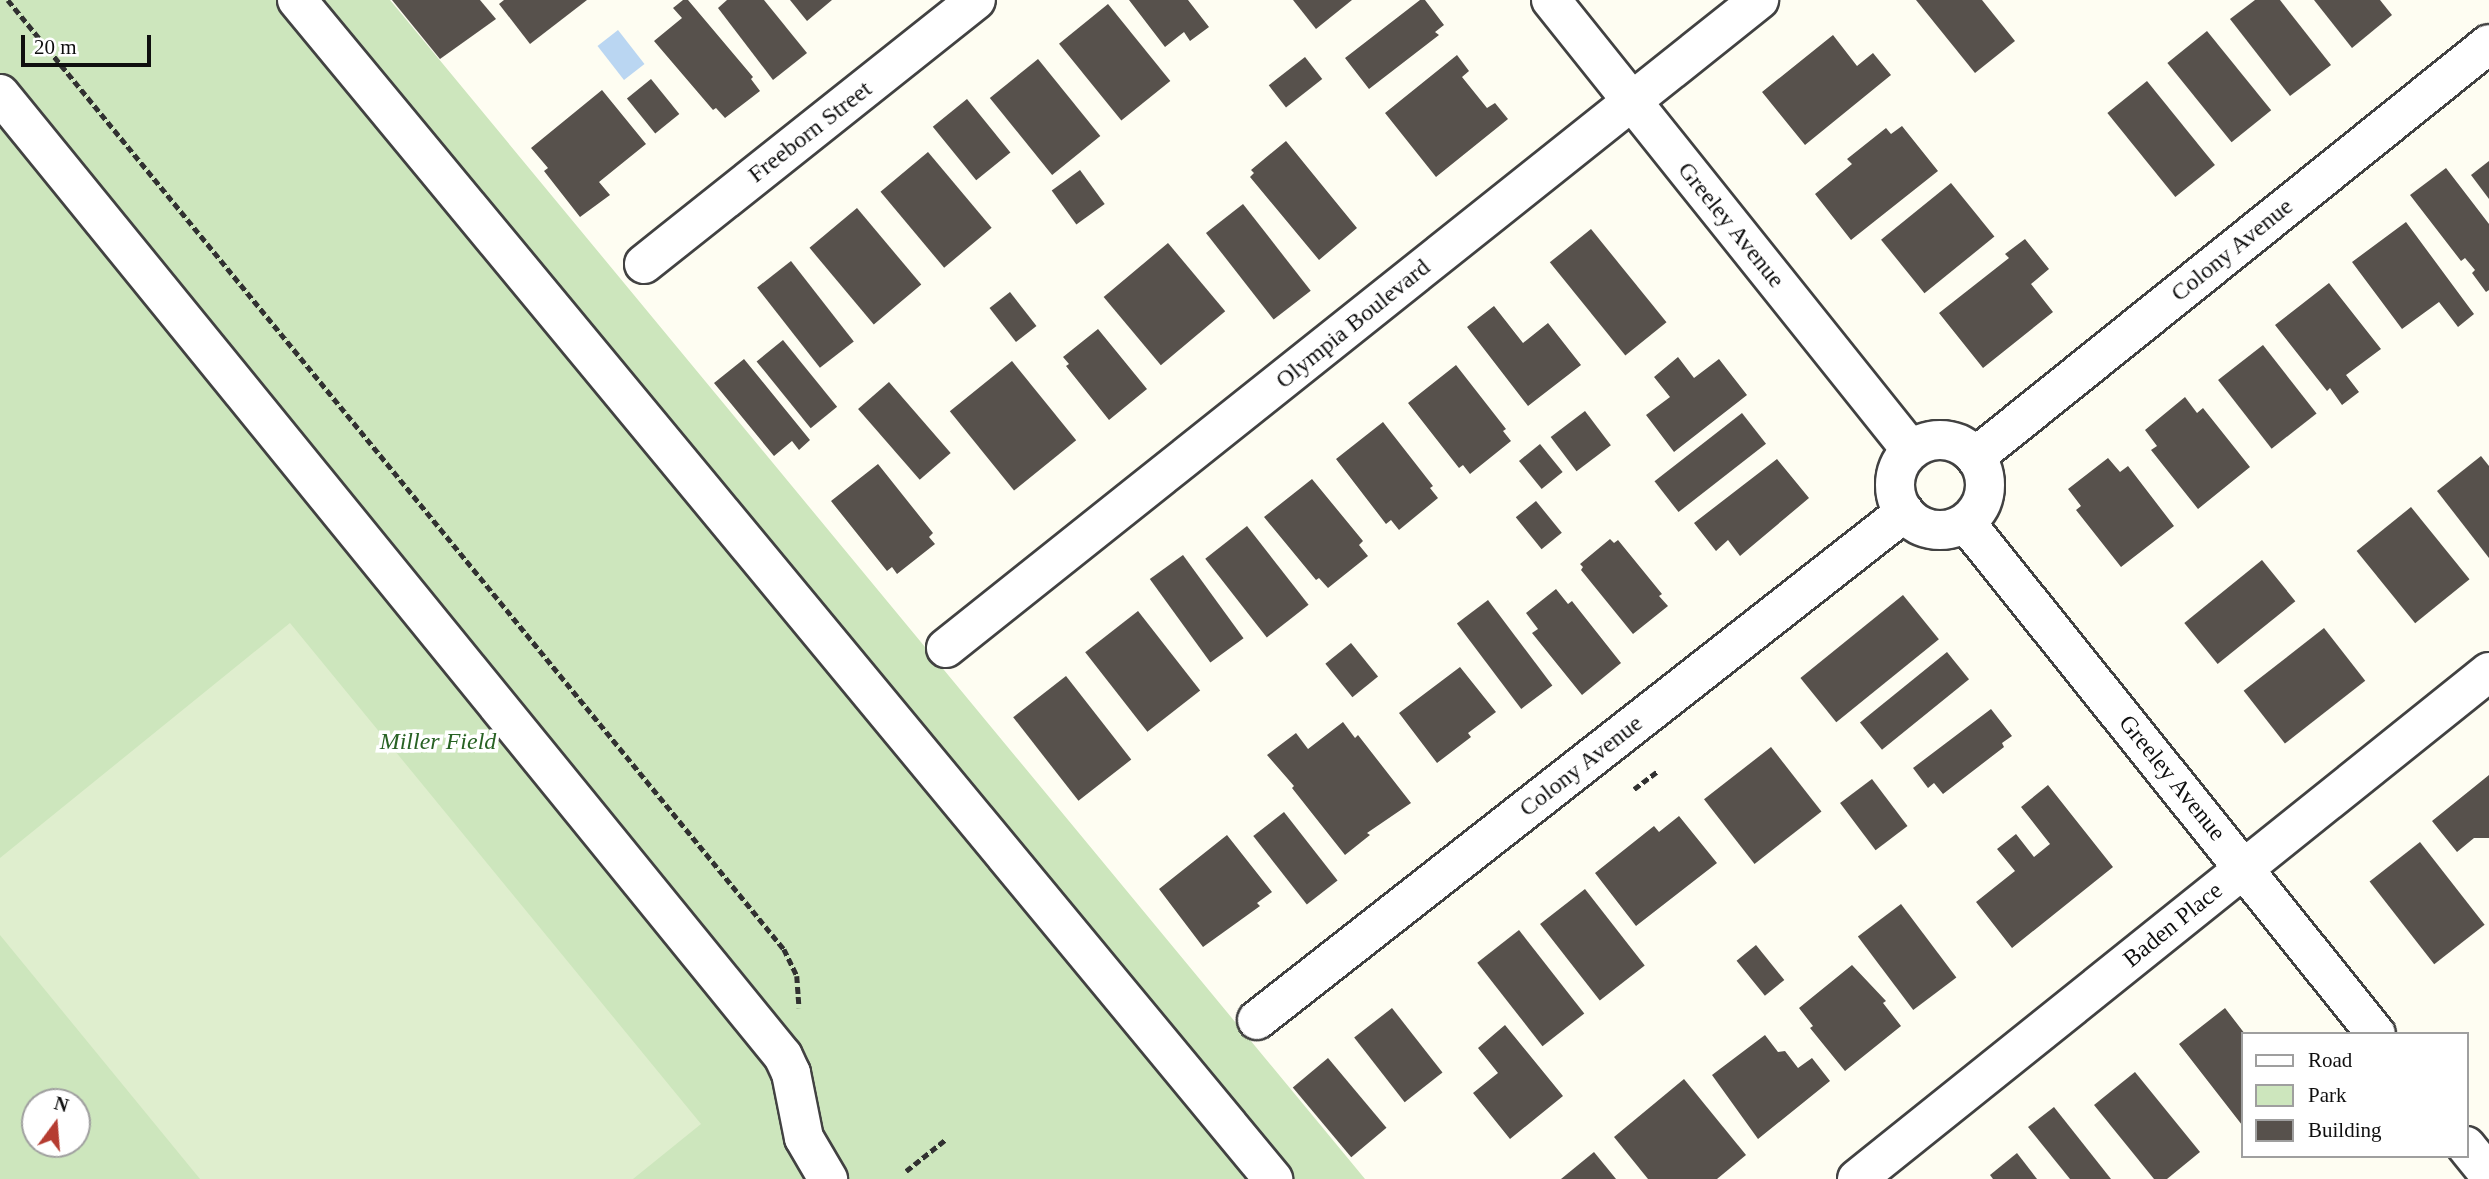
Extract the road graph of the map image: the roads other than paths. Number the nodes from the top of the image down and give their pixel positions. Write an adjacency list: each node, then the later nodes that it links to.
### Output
1 (297, 0): 21 (street)
2 (976, 0): 8 (street, Freeborn Street)
3 (1551, 0): 7 (street, Greeley Avenue)
4 (1759, 0): 7 (street, Olympia Boulevard)
5 (2489, 44): 10 (street, Colony Avenue)
6 (0, 94): 20 (street)
7 (1632, 101): 9 (street, Greeley Avenue); 13 (street, Olympia Boulevard)
8 (644, 264)
9 (1911, 450): 10 (street); 11 (street)
10 (1975, 457): 12 (street)
11 (1905, 512): 12 (street); 16 (street, Colony Avenue)
12 (1966, 523): 15 (street, Greeley Avenue)
13 (946, 648)
14 (2489, 672): 15 (street, Baden Place)
15 (2243, 867): 17 (street, Greeley Avenue); 22 (street, Baden Place)
16 (1257, 1020)
17 (2374, 1032)
18 (2468, 1148): 19 (street)
19 (2489, 1174)
20 (828, 1179)
21 (1273, 1179)
22 (1857, 1179)

